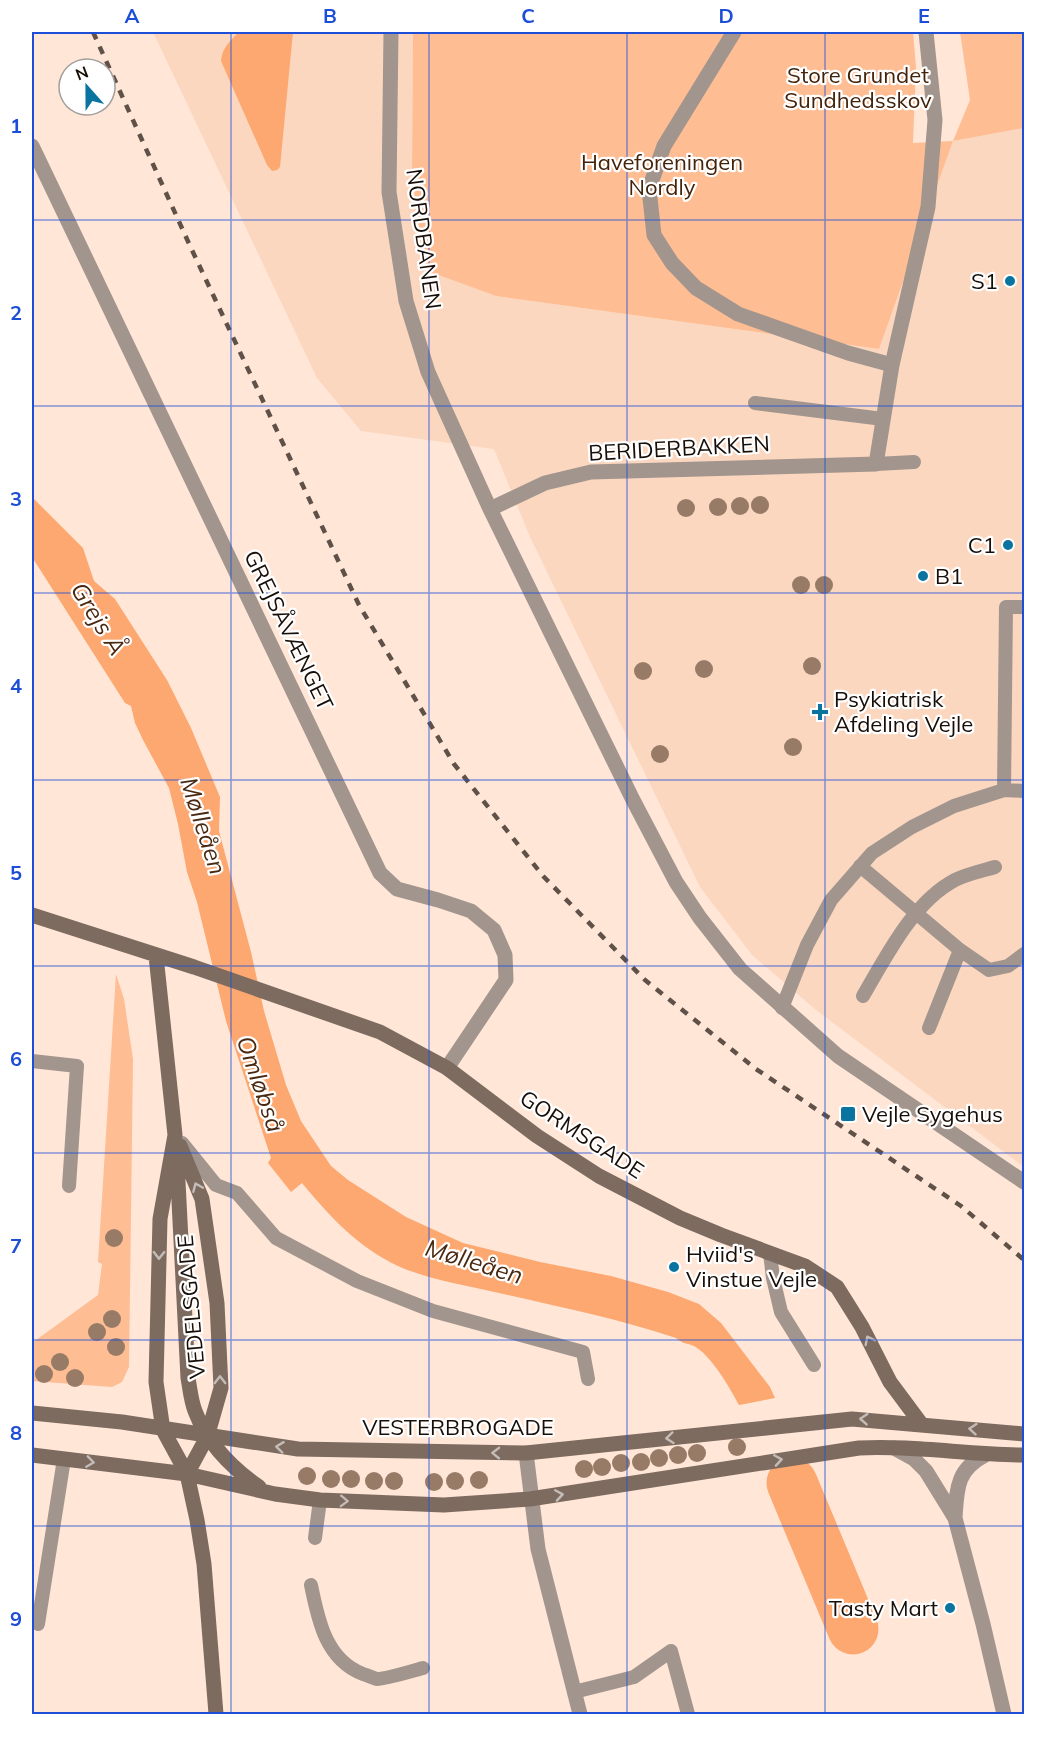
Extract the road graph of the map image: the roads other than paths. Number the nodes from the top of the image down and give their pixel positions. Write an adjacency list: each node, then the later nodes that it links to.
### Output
1 (391, 32): 10 (street, NORDBANEN)
2 (734, 32): 5 (street)
3 (926, 32): 5 (street)
4 (32, 146): 25 (street, GREJSÅVÆNGET)
5 (892, 365): 7 (street)
6 (755, 403): 7 (lane)
7 (883, 419): 9 (street)
8 (914, 462): 9 (lane)
9 (876, 464): 10 (street, BERIDERBAKKEN)
10 (490, 509): 22 (street)
11 (1024, 607): 12 (lane)
12 (1005, 790): 13 (lane); 14 (lane)
13 (1024, 791)
14 (860, 866): 16 (lane); 22 (lane)
15 (995, 867): 16 (lane)
16 (916, 913): 18 (lane); 21 (lane)
17 (32, 915): 20 (main road, GORMSGADE)
18 (960, 950): 19 (lane); 23 (lane)
19 (1024, 955)
20 (156, 956): 25 (main road, GORMSGADE); 26 (main road, VEDELSGADE)
21 (863, 996)
22 (782, 1008): 27 (street)
23 (929, 1028)
24 (32, 1061): 28 (lane)
25 (447, 1068): 29 (main road, GORMSGADE)
26 (175, 1135): 31 (lane); 34 (main road, VEDELSGADE, one-way to 34); 36 (main road); 36 (main road, VEDELSGADE, one-way to 26)
27 (1024, 1182)
28 (69, 1186)
29 (770, 1253): 30 (lane); 33 (main road, GORMSGADE, one-way to 29)
30 (814, 1365)
31 (588, 1379)
32 (32, 1413): 34 (main road, VESTERBROGADE)
33 (922, 1425): 35 (main road, VESTERBROGADE, one-way to 33); 38 (main road, VESTERBROGADE, one-way to 38)
34 (163, 1430): 36 (main road, VESTERBROGADE); 43 (main road, VEDELSGADE)
35 (1024, 1434)
36 (207, 1437): 38 (main road, VESTERBROGADE, one-way to 36); 43 (main road, VEDELSGADE); 44 (main road)
37 (894, 1448): 40 (main road); 45 (main road, one-way to 37); 47 (street)
38 (526, 1453): 45 (street)
39 (32, 1455): 42 (main road)
40 (984, 1455): 41 (main road); 47 (street)
41 (1024, 1455)
42 (63, 1459): 43 (main road, one-way to 43); 50 (lane)
43 (187, 1474): 44 (main road); 53 (main road, VEDELSGADE)
44 (265, 1491): 46 (main road)
45 (530, 1499): 46 (main road, one-way to 45); 52 (street)
46 (320, 1500): 48 (lane)
47 (955, 1518): 56 (street)
48 (315, 1538)
49 (311, 1585): 51 (lane)
50 (38, 1624)
51 (423, 1668)
52 (574, 1692): 54 (street); 55 (lane)
53 (216, 1714)
54 (580, 1714)
55 (688, 1714)
56 (1004, 1714)

